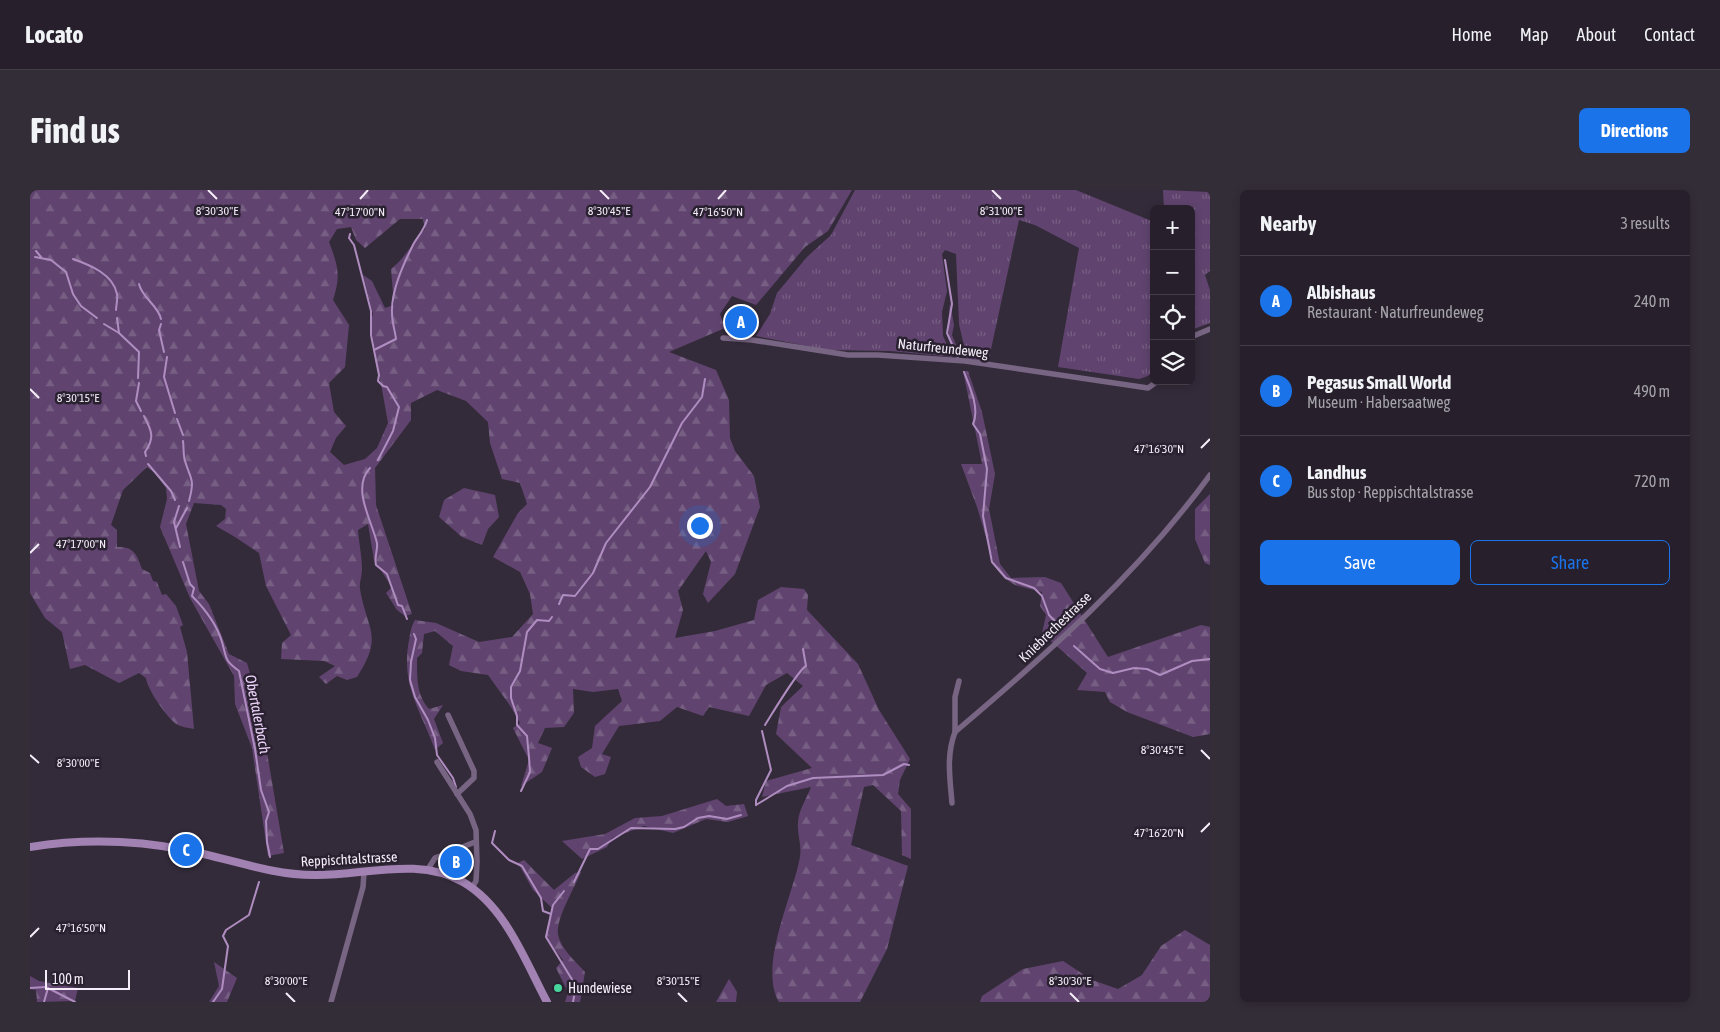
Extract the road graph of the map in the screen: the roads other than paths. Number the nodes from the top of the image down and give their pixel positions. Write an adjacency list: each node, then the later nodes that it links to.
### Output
1 (1210, 329): 2 (street)
2 (1195, 335)
3 (724, 338): 4 (street, Naturfreundeweg)
4 (1152, 385)
5 (1210, 475): 8 (street, Kniebrechestrasse)
6 (959, 681): 8 (street)
7 (448, 715): 10 (street)
8 (955, 732): 11 (street)
9 (437, 762): 10 (street)
10 (457, 794): 12 (street)
11 (952, 803)
12 (475, 842): 14 (street); 16 (street)
13 (30, 847): 15 (main road, Reppischtalstrasse)
14 (428, 870): 15 (main road, Reppischtalstrasse); 16 (main road, Reppischtalstrasse)
15 (364, 872): 17 (street)
16 (472, 888): 18 (main road, Reppischtalstrasse)
17 (331, 1002)
18 (547, 1002)

